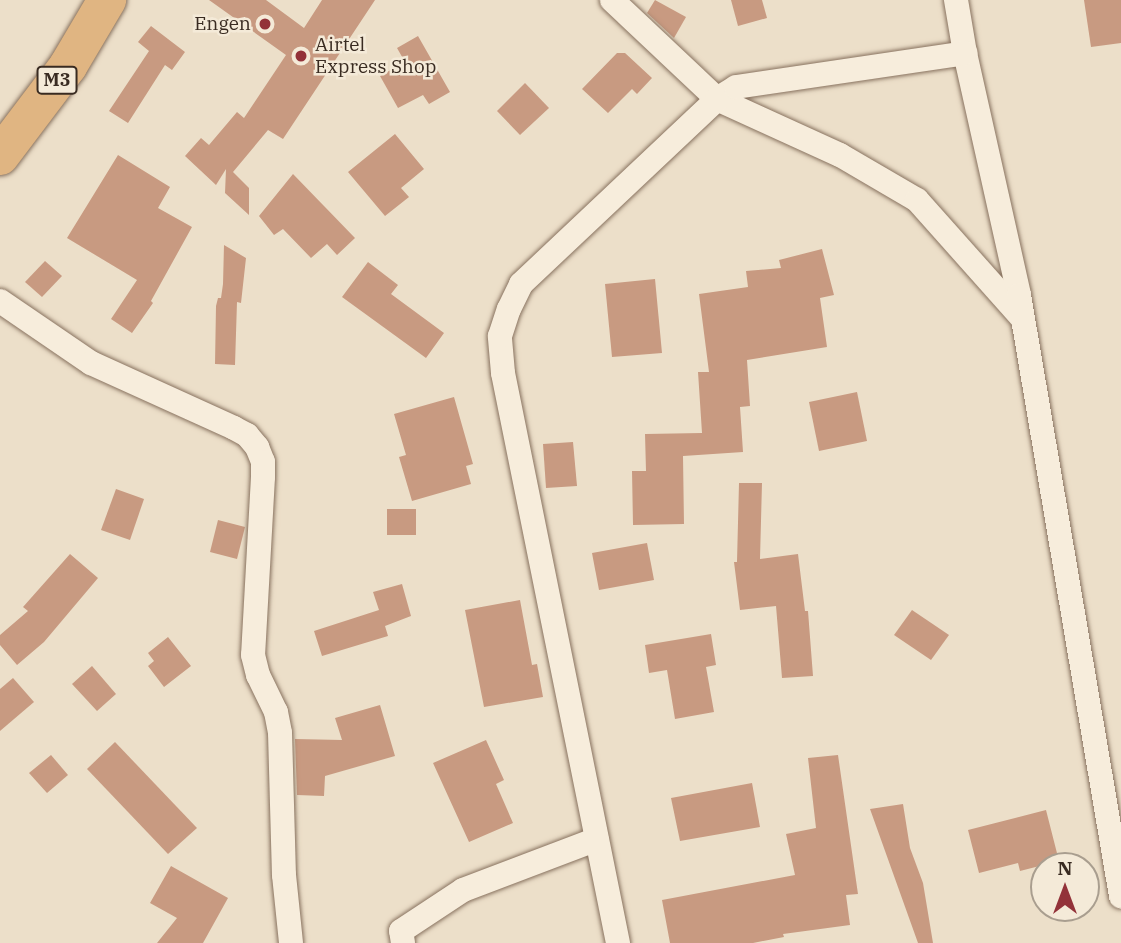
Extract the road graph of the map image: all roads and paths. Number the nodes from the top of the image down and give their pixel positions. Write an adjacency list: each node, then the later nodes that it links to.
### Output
1 (107, 0): 6 (highway, M3)
2 (612, 0): 5 (street)
3 (956, 0): 4 (street)
4 (965, 54): 5 (street); 8 (street)
5 (717, 99): 8 (street); 9 (street)
6 (0, 156)
7 (0, 301): 11 (street)
8 (1023, 318): 10 (street)
9 (597, 839): 12 (street); 13 (street)
10 (1121, 896)
11 (291, 943)
12 (402, 943)
13 (618, 943)

